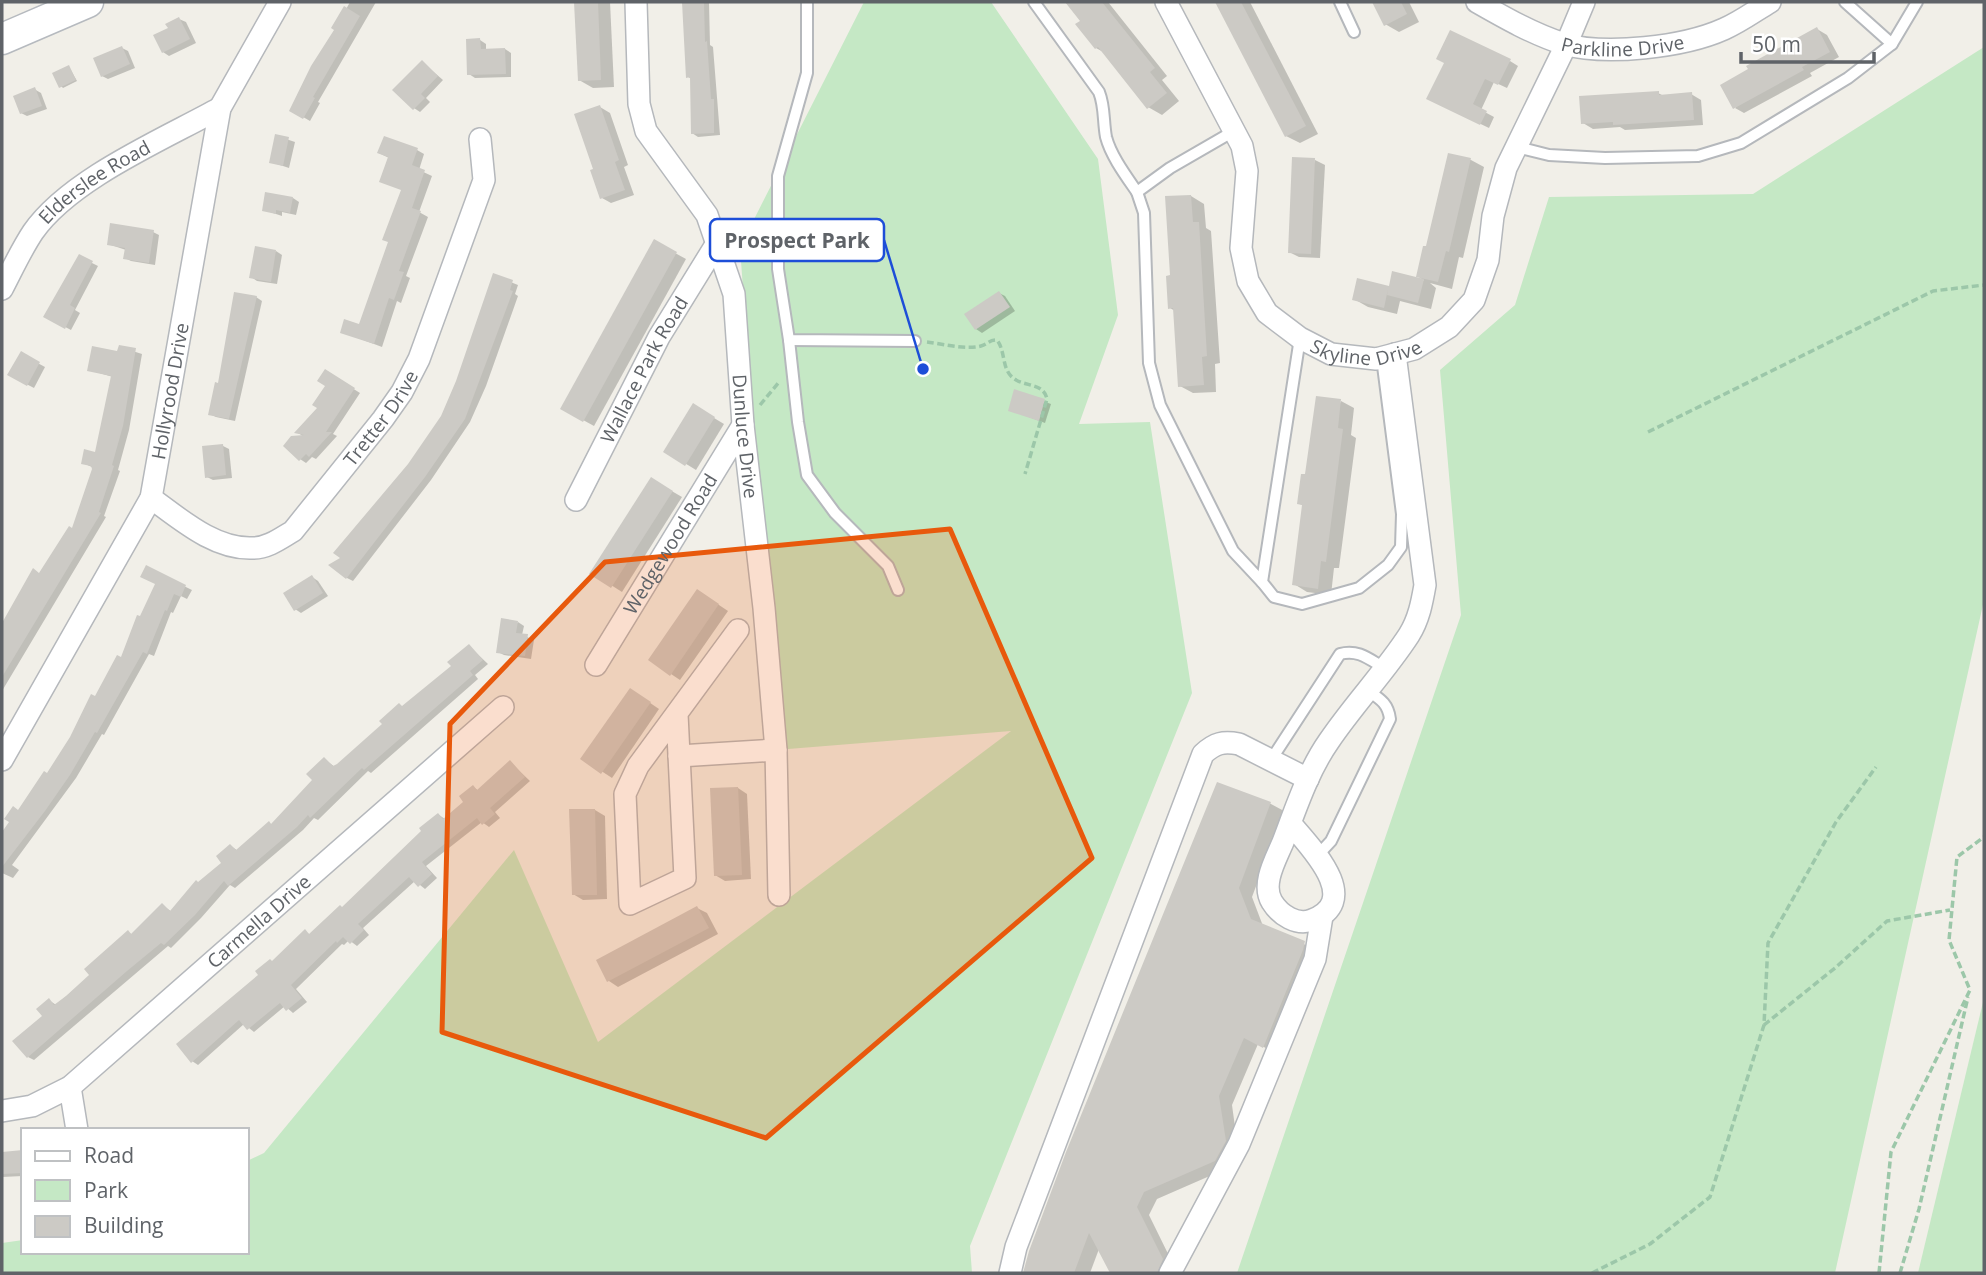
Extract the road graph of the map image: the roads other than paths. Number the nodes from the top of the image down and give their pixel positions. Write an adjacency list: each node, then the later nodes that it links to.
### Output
1 (88, 2): 14 (street)
2 (280, 2): 17 (street, Hollyrood Drive)
3 (636, 2): 22 (street, Dunluce Drive)
4 (807, 2): 25 (lane)
5 (1034, 2): 21 (lane)
6 (1166, 2): 18 (street, Skyline Drive)
7 (1340, 2): 13 (lane)
8 (1477, 2): 16 (street, Parkline Drive)
9 (1584, 2): 16 (street, Skyline Drive)
10 (1770, 2): 16 (street, Parkline Drive)
11 (1845, 2): 15 (lane)
12 (1917, 2): 15 (lane)
13 (1354, 32)
14 (2, 39)
15 (1892, 44): 20 (lane)
16 (1566, 45): 20 (street, Skyline Drive)
17 (220, 108): 23 (street, Elderslee Road); 29 (street, Hollyrood Drive)
18 (1234, 131): 21 (lane); 24 (street, Skyline Drive)
19 (480, 139): 29 (street, Tretter Drive)
20 (1517, 147): 27 (street, Skyline Drive)
21 (1137, 192): 31 (lane)
22 (717, 243): 28 (street, Dunluce Drive); 30 (street, Wallace Park Road)
23 (2, 289)
24 (1300, 338): 27 (street, Skyline Drive); 31 (lane)
25 (789, 340): 26 (lane); 32 (lane)
26 (915, 341)
27 (1388, 356): 31 (lane); 35 (street)
28 (743, 425): 34 (street, Wedgewood Road); 39 (street, Dunluce Drive)
29 (151, 498): 41 (street, Hollyrood Drive)
30 (576, 500)
31 (1262, 582)
32 (898, 590)
33 (738, 630): 38 (street)
34 (596, 665)
35 (1384, 668): 36 (street); 42 (lane)
36 (1367, 690): 43 (street); 45 (lane)
37 (503, 707): 48 (street, Carmella Drive)
38 (677, 714): 40 (street); 40 (street)
39 (776, 750): 40 (street); 46 (street, Dunluce Drive)
40 (679, 756)
41 (2, 760)
42 (1271, 760): 43 (street); 51 (street)
43 (1308, 779): 44 (street)
44 (1290, 823): 45 (street); 47 (street)
45 (1317, 856): 47 (street)
46 (779, 895)
47 (1322, 916): 52 (street)
48 (70, 1087): 49 (street, Carmella Drive); 50 (street)
49 (2, 1111)
50 (77, 1128)
51 (1010, 1273)
52 (1170, 1273)

